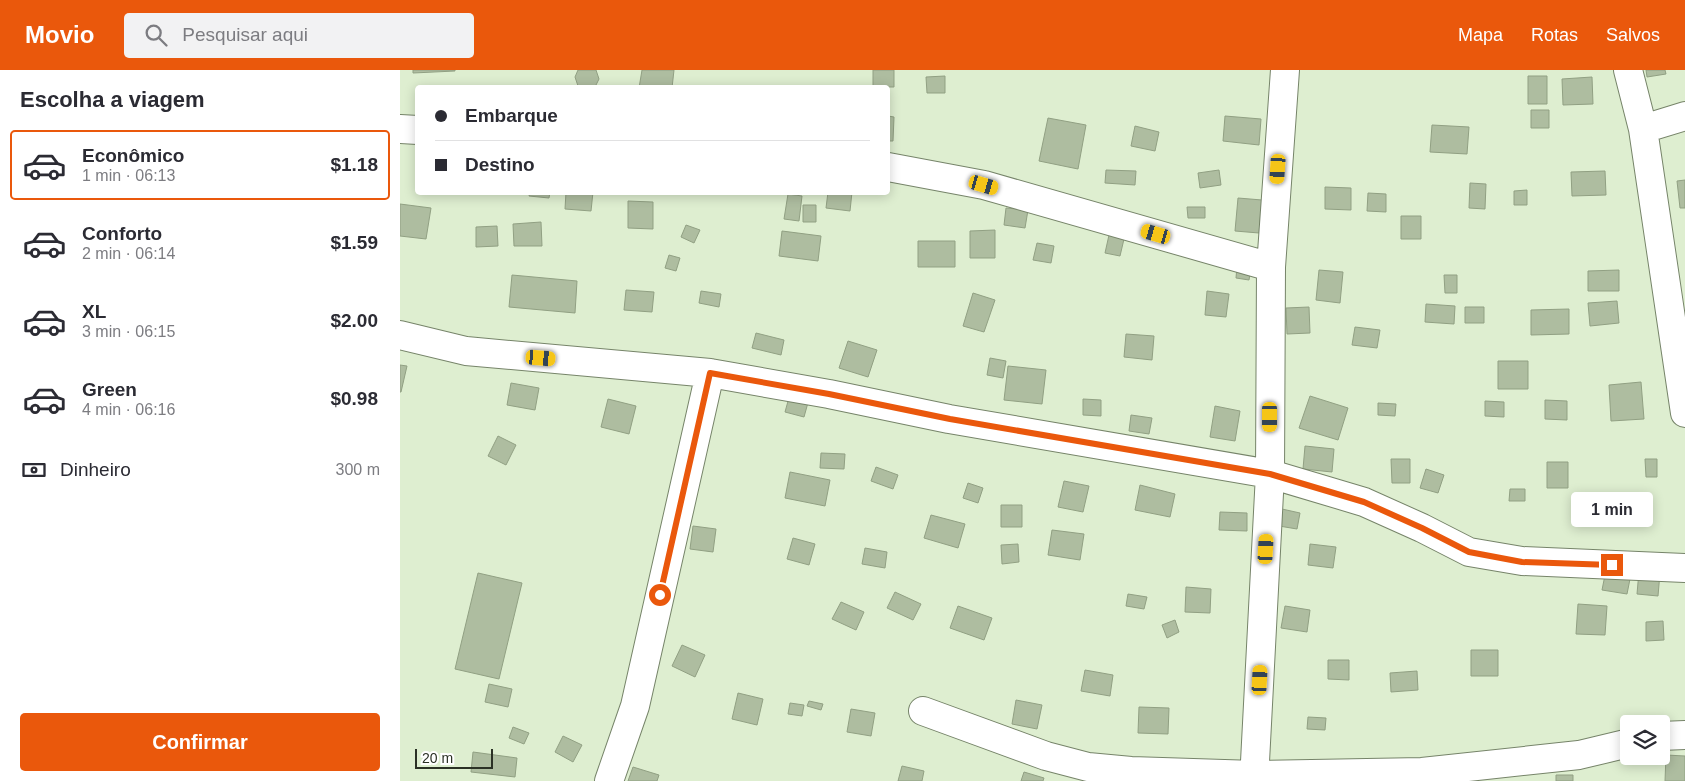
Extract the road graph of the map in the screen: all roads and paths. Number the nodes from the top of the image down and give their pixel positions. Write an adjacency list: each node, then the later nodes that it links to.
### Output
1 (1285, 70): 8 (street)
2 (1628, 70): 4 (street)
3 (1685, 116): 4 (street)
4 (1643, 129): 10 (street)
5 (400, 130): 6 (street)
6 (415, 130)
7 (890, 167): 8 (street)
8 (1272, 267): 13 (street)
9 (400, 334): 11 (street)
10 (1682, 363): 12 (street)
11 (710, 373): 13 (street); 20 (street)
12 (1685, 413)
13 (1270, 474): 14 (street); 19 (street)
14 (1685, 568)
15 (923, 711): 19 (street)
16 (1685, 734): 17 (street)
17 (1670, 735)
18 (1620, 745): 19 (street)
19 (1255, 778)
20 (608, 781)

